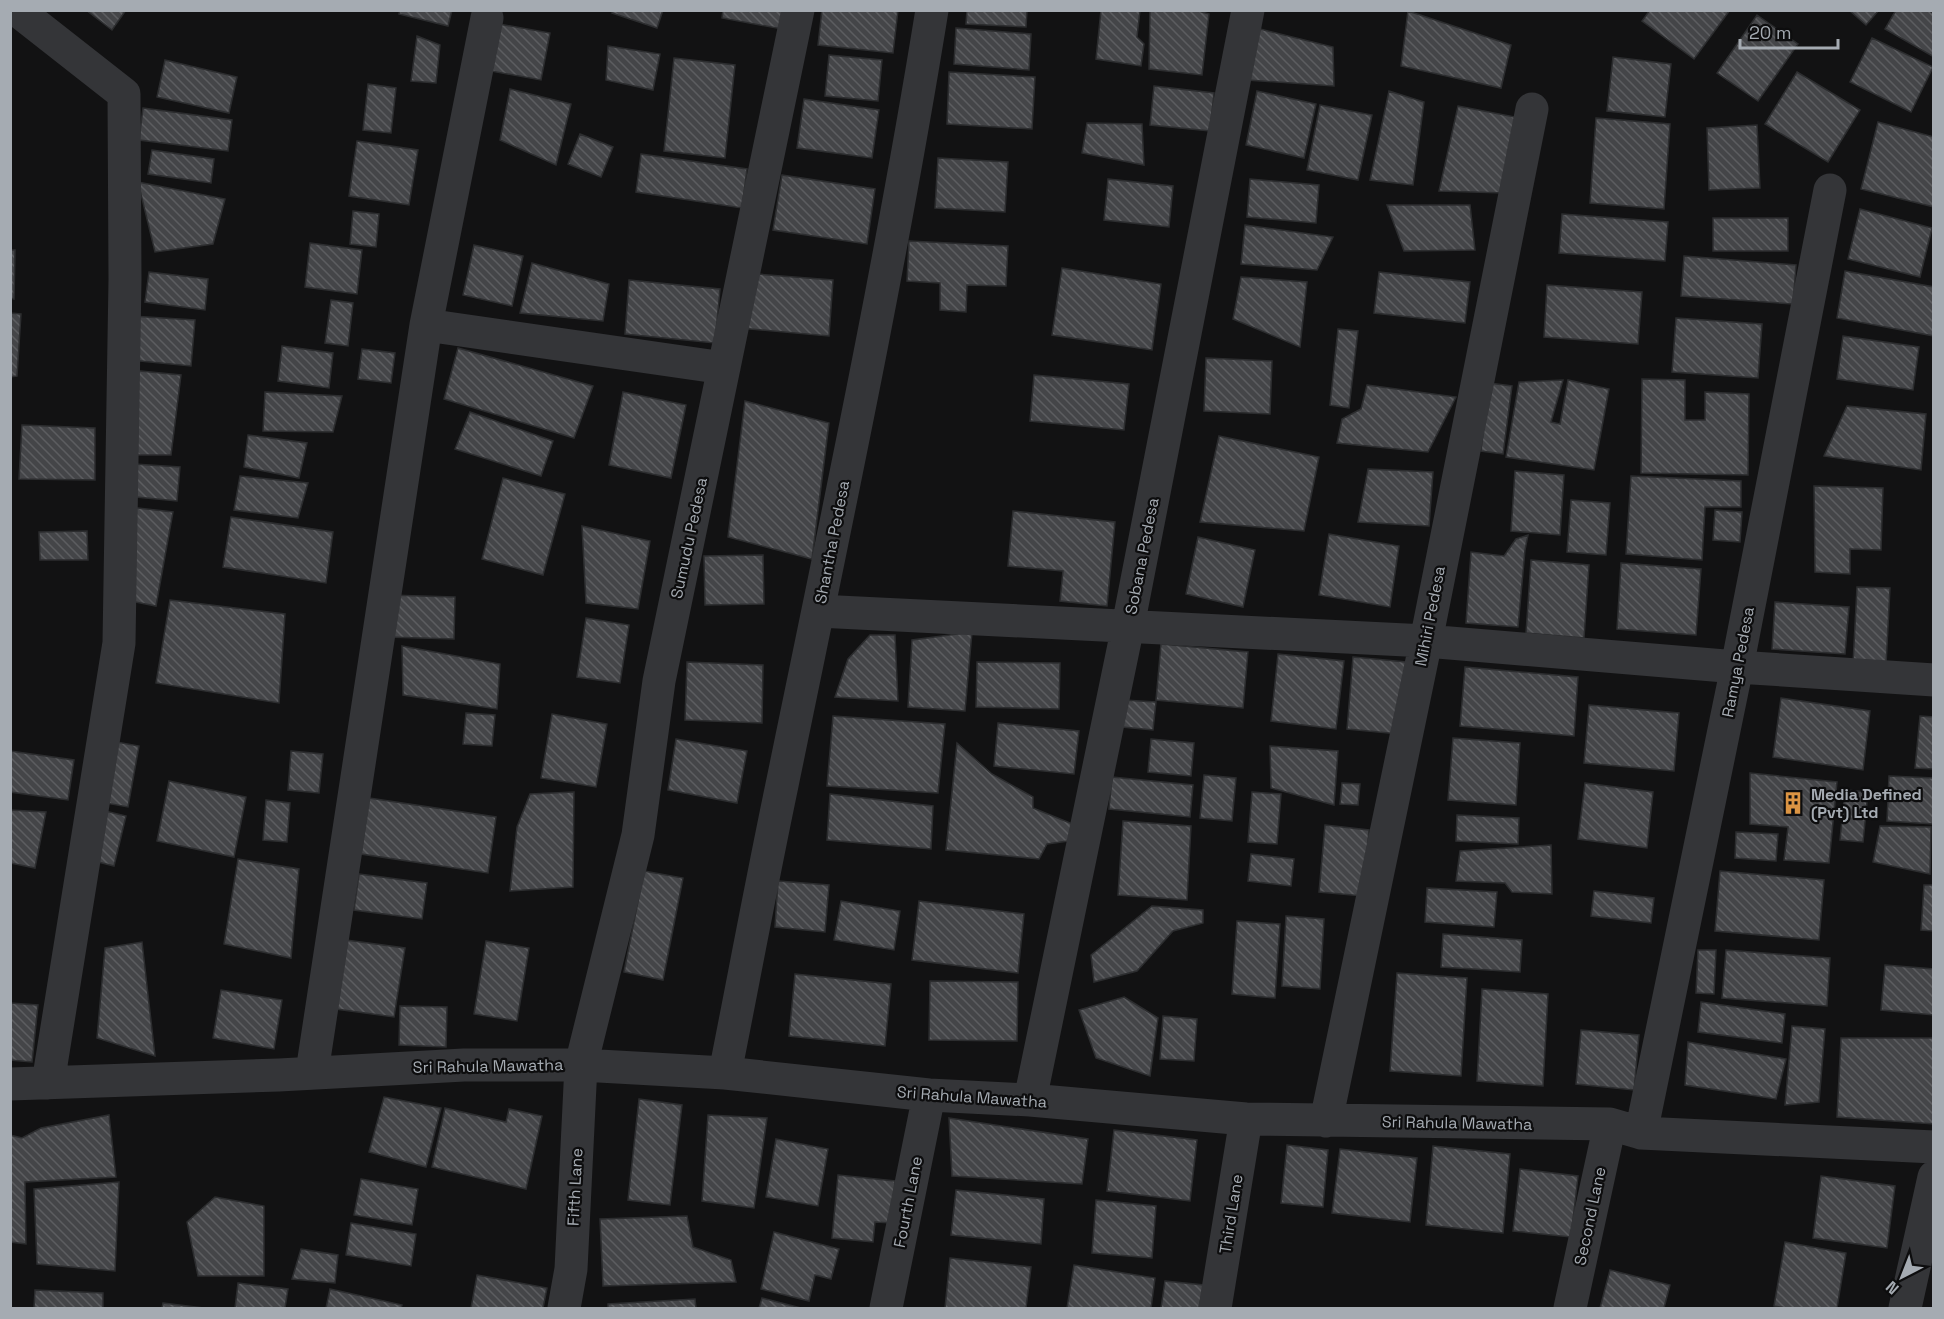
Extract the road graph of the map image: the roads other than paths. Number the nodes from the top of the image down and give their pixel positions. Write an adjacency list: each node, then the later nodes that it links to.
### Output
1 (17, 10): 18 (street)
2 (798, 10): 9 (street, Sumudu Pedesa)
3 (932, 10): 10 (street, Shantha Pedesa)
4 (1248, 10): 11 (street, Sobana Pedesa)
5 (487, 18): 8 (street)
6 (1532, 109): 12 (street, Mihiri Pedesa)
7 (1830, 190): 13 (street, Ramya Pedesa)
8 (426, 325): 9 (street); 16 (street)
9 (724, 368): 15 (street, Sumudu Pedesa)
10 (819, 611): 11 (street); 17 (street, Shantha Pedesa)
11 (1128, 626): 12 (street); 21 (street, Sobana Pedesa)
12 (1426, 641): 13 (street); 23 (street, Mihiri Pedesa)
13 (1737, 667): 14 (street); 25 (street, Ramya Pedesa)
14 (1934, 680)
15 (580, 1065): 16 (street, Sri Rahula Mawatha); 17 (street, Sri Rahula Mawatha); 28 (street, Fifth Lane)
16 (312, 1072): 18 (street, Sri Rahula Mawatha)
17 (725, 1073): 20 (street, Sri Rahula Mawatha)
18 (48, 1083): 19 (street, Sri Rahula Mawatha)
19 (10, 1084)
20 (929, 1095): 21 (street, Sri Rahula Mawatha); 29 (street, Fourth Lane)
21 (1030, 1100): 22 (street, Sri Rahula Mawatha)
22 (1246, 1119): 23 (street, Sri Rahula Mawatha); 30 (street, Third Lane)
23 (1326, 1121): 24 (street, Sri Rahula Mawatha)
24 (1610, 1124): 25 (street, Sri Rahula Mawatha); 31 (street, Second Lane)
25 (1641, 1133): 26 (street, Sri Rahula Mawatha)
26 (1934, 1147)
27 (1934, 1177): 32 (street)
28 (564, 1308)
29 (886, 1308)
30 (1215, 1308)
31 (1570, 1308)
32 (1905, 1308)

